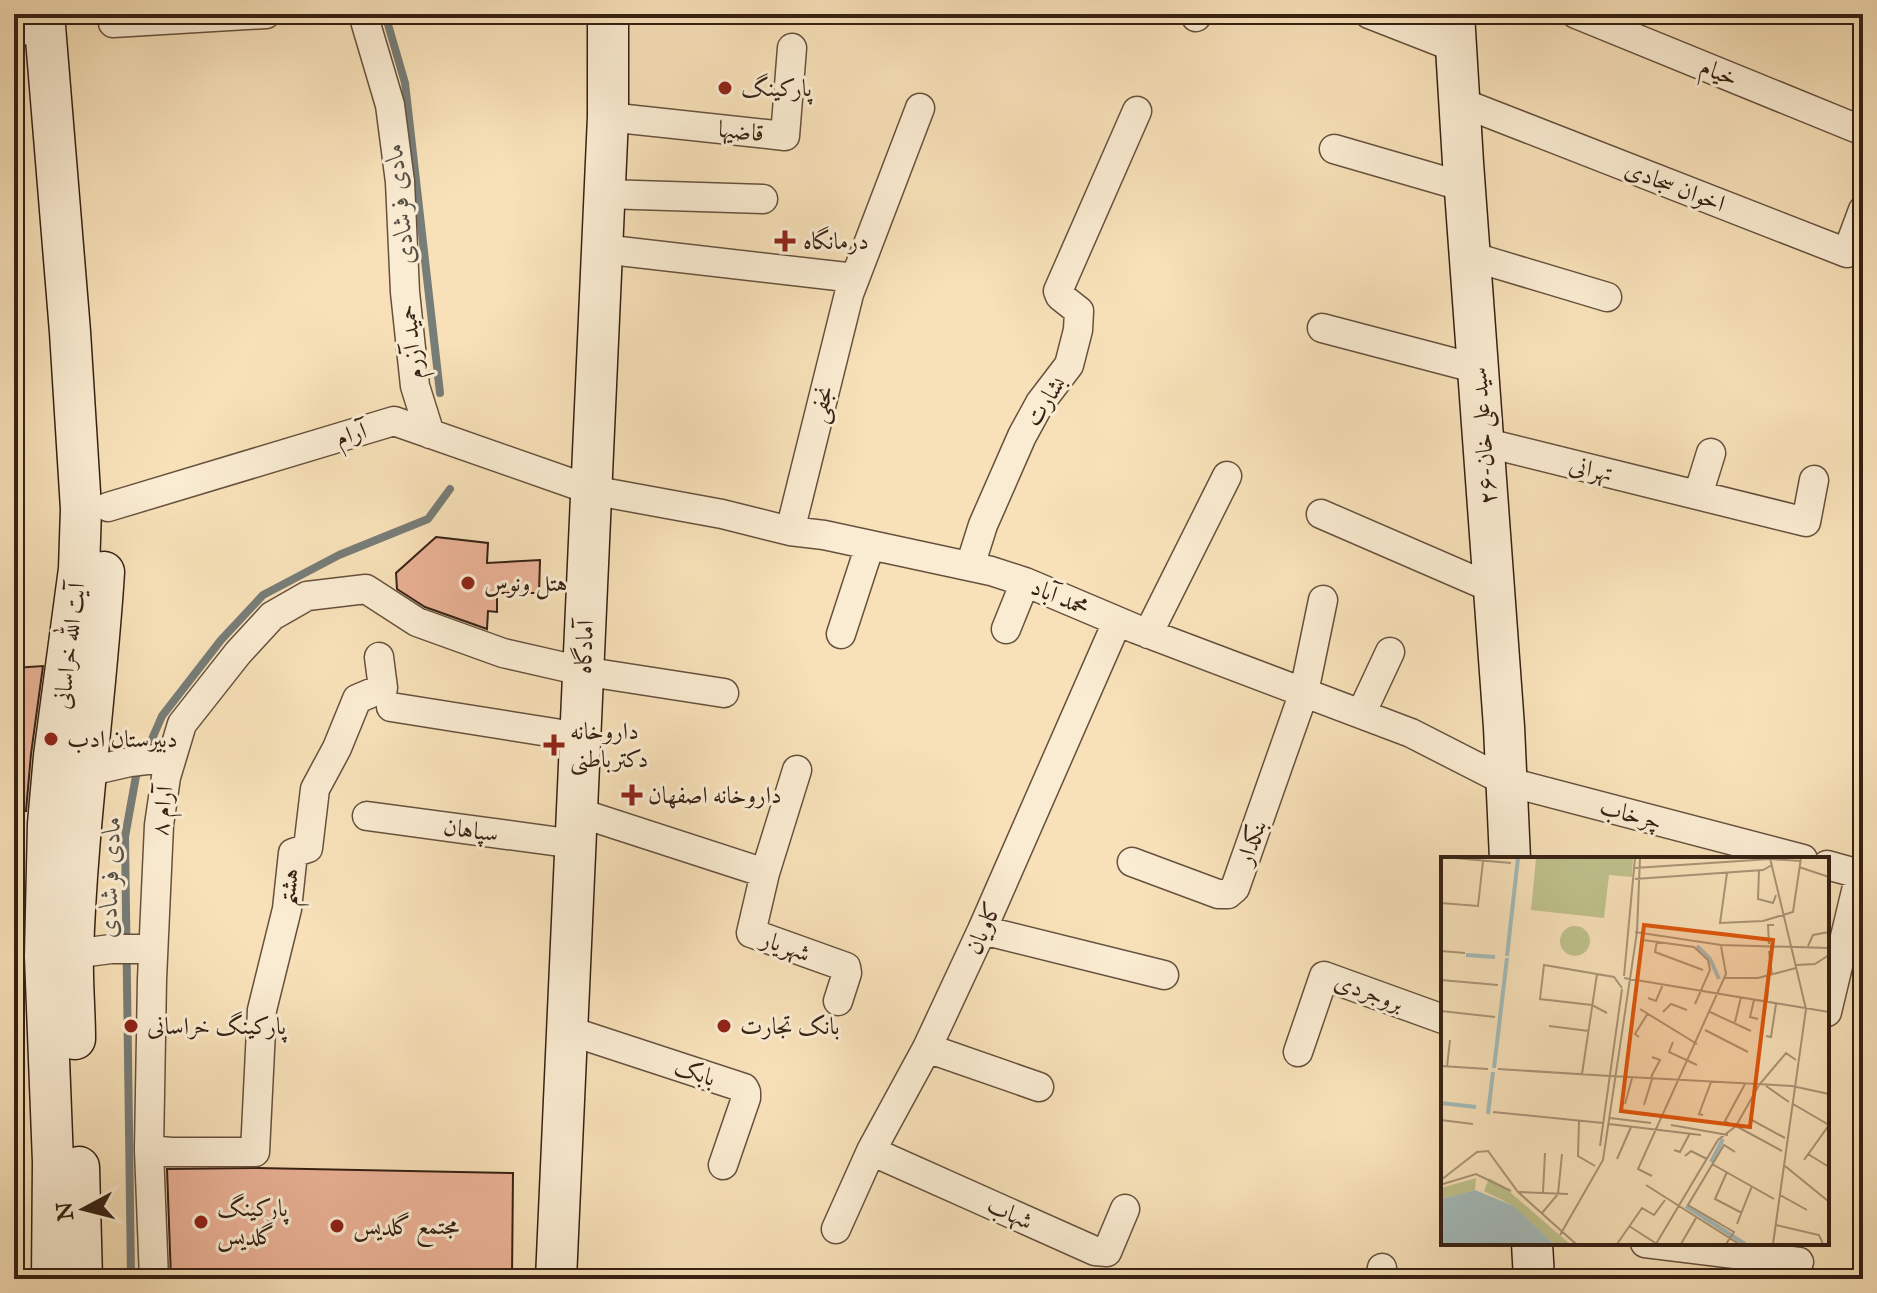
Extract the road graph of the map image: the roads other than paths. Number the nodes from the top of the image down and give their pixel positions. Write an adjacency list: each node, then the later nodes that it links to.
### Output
1 (266, 14): 7 (street)
2 (363, 14): 27 (street, حمید آزرم)
3 (608, 14): 13 (main road, آمادگاه)
4 (1369, 14): 8 (street)
5 (1576, 14): 14 (street, خیام)
6 (43, 22): 25 (main road, آیت الله خراسانی)
7 (113, 23)
8 (1455, 31): 10 (main road, ۲۶-سید علی خان)
9 (792, 48): 13 (street, قاضیها)
10 (1460, 102): 16 (main road, ۲۶-سید علی خان); 19 (street, اخوان سجادی)
11 (920, 108): 22 (street, نجفی)
12 (1137, 111): 38 (street, بشارت)
13 (608, 117): 17 (main road, آمادگاه)
14 (1863, 131)
15 (1334, 149): 16 (street)
16 (1465, 187): 21 (main road, ۲۶-سید علی خان)
17 (605, 194): 18 (street); 20 (main road, آمادگاه)
18 (763, 199)
19 (1863, 210)
20 (602, 249): 22 (street); 32 (main road, آمادگاه)
21 (1470, 256): 23 (street); 26 (main road, ۲۶-سید علی خان)
22 (855, 278): 36 (street, نجفی)
23 (1607, 297)
24 (1322, 328): 26 (street)
25 (83, 331): 34 (main road, آیت الله خراسانی); 86 (main road, آیت الله خراسانی)
26 (1478, 369): 28 (main road, ۲۶-سید علی خان)
27 (430, 434): 32 (street, آرام); 34 (street, آرام)
28 (1483, 442): 33 (street, تهرانی); 40 (main road, ۲۶-سید علی خان)
29 (1711, 453): 33 (street)
30 (1227, 476): 45 (street)
31 (1814, 480): 33 (street, تهرانی)
32 (591, 490): 36 (street, محمد آباد); 48 (main road, آمادگاه)
33 (1698, 495)
34 (108, 507): 56 (main road, آیت الله خراسانی)
35 (1321, 514): 40 (street)
36 (790, 531): 37 (street, محمد آباد)
37 (870, 545): 38 (street, محمد آباد); 44 (street)
38 (970, 566): 39 (street, محمد آباد)
39 (1025, 582): 42 (street, محمد آباد); 43 (street)
40 (1494, 589): 57 (main road, ۲۶-سید علی خان)
41 (1323, 600): 49 (street)
42 (1117, 622): 45 (street, محمد آباد); 67 (street, کاویان)
43 (1006, 629)
44 (841, 634)
45 (1148, 634): 49 (street, محمد آباد)
46 (1390, 652): 52 (street)
47 (379, 657): 78 (street, هشتم)
48 (582, 671): 50 (street, ۸ آرام); 53 (main road, آمادگاه); 54 (street, ۸ آرام)
49 (1304, 692): 52 (street, محمد آباد); 63 (street, بنکدار)
50 (724, 693)
51 (391, 707): 53 (street)
52 (1361, 714): 57 (street, محمد آباد)
53 (580, 737): 59 (main road, آمادگاه)
54 (172, 757): 56 (street); 68 (street, ۸ آرام)
55 (797, 770): 65 (street, شهریار)
56 (86, 772): 69 (main road, آیت الله خراسانی)
57 (1505, 781): 60 (street, چرخاب); 61 (main road, ۲۶-سید علی خان)
58 (367, 816): 59 (street, سپاهان)
59 (576, 828): 65 (street); 74 (main road, آمادگاه)
60 (1737, 851): 62 (street, چرخاب)
61 (1510, 857)
62 (1786, 857)
63 (1132, 862)
64 (1829, 866): 66 (street)
65 (765, 873): 71 (street, شهریار)
66 (1862, 874): 72 (street)
67 (982, 930): 70 (street); 75 (street, کاویان)
68 (153, 949): 69 (street); 78 (street, ۸ آرام)
69 (73, 954): 86 (main road, آیت الله خراسانی)
70 (1164, 975)
71 (838, 1001)
72 (1829, 1004)
73 (1441, 1018): 76 (street, بروجردی)
74 (567, 1030): 80 (street, بابک); 88 (main road, آمادگاه)
75 (927, 1048): 77 (street); 79 (street, کاویان)
76 (1298, 1052)
77 (1039, 1087)
78 (149, 1150): 87 (street, ۸ آرام)
79 (871, 1151): 81 (street, شهاب); 82 (street, کاویان)
80 (723, 1165)
81 (1125, 1209)
82 (836, 1229)
83 (1532, 1245): 89 (main road)
84 (1661, 1245): 85 (street)
85 (1799, 1262)
86 (62, 1275)
87 (154, 1279)
88 (556, 1279)
89 (1534, 1279)

